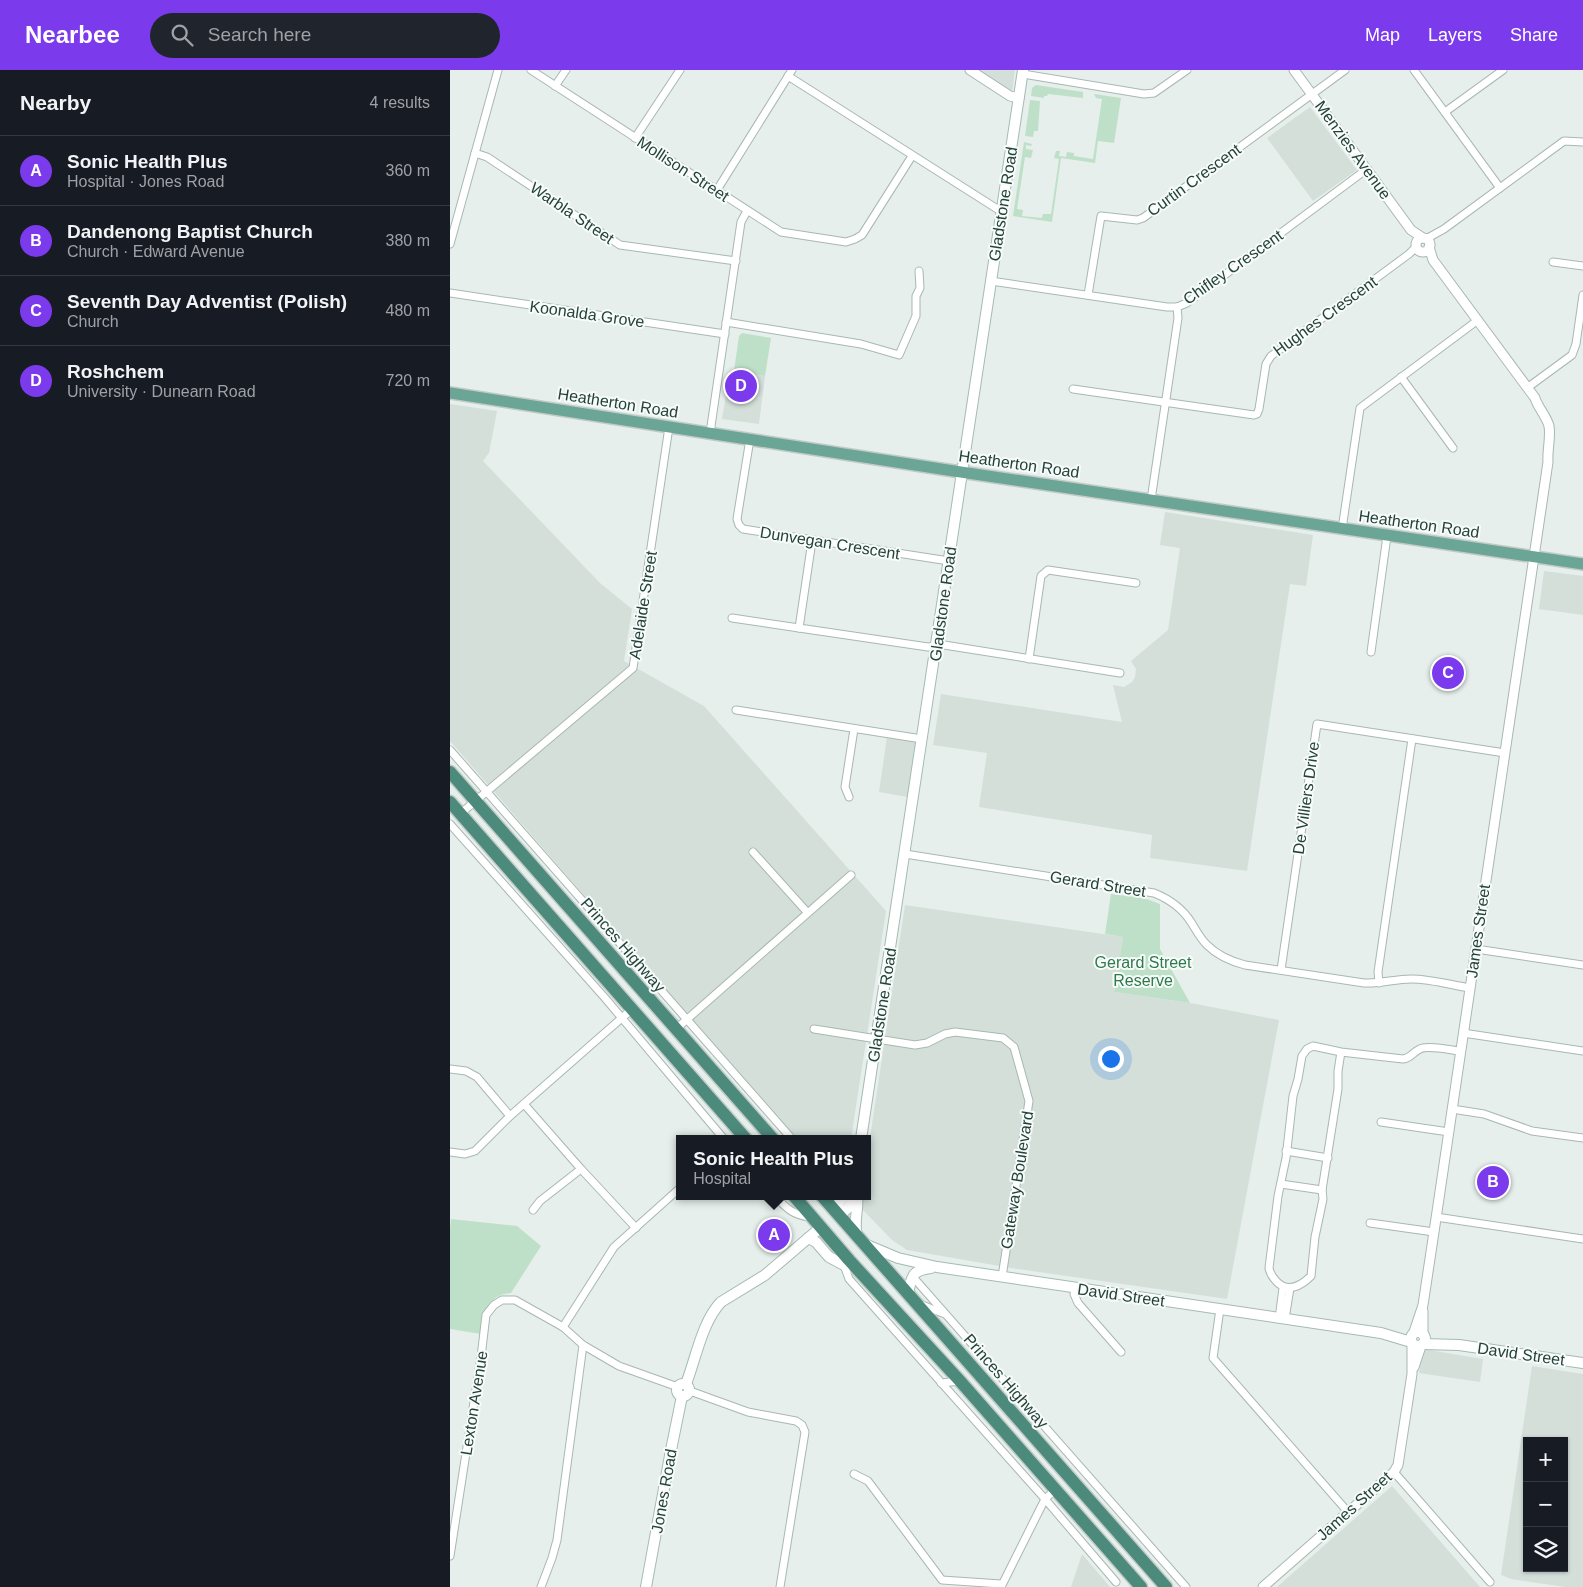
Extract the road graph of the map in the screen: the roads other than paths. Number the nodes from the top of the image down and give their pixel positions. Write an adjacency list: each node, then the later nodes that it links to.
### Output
1 (498, 70): 19 (street)
2 (531, 70): 13 (street, Mollison Street)
3 (566, 70): 13 (street)
4 (680, 70): 17 (street)
5 (970, 70): 15 (street)
6 (1187, 70): 11 (street)
7 (1294, 70): 14 (street, Menzies Avenue)
8 (1345, 70): 14 (street, Curtin Crescent)
9 (1414, 70): 16 (street)
10 (1503, 70): 16 (street)
11 (1023, 72): 15 (main road, Gladstone Road)
12 (790, 73): 20 (street); 23 (street)
13 (555, 86): 17 (street, Mollison Street)
14 (1312, 94): 21 (street, Menzies Avenue); 34 (street, Curtin Crescent)
15 (1019, 98): 25 (main road, Gladstone Road)
16 (1445, 112): 22 (street)
17 (635, 138): 23 (street, Mollison Street)
18 (1583, 142): 22 (street, Hughes Crescent)
19 (475, 153): 26 (street); 28 (street, Warbla Street)
20 (912, 156): 24 (street, Mollison Street); 25 (street)
21 (1367, 170): 27 (street, Menzies Avenue); 36 (street, Chifley Crescent)
22 (1500, 188): 27 (street, Hughes Crescent)
23 (717, 190): 24 (street, Mollison Street)
24 (747, 211): 28 (street)
25 (1002, 212): 32 (main road, Gladstone Road)
26 (450, 244)
27 (1423, 245): 37 (street, Menzies Avenue); 44 (street, Hughes Crescent)
28 (736, 261): 38 (street)
29 (1553, 262): 30 (street)
30 (1583, 266)
31 (919, 271): 38 (street)
32 (992, 281): 34 (street, Chifley Crescent); 49 (main road, Gladstone Road)
33 (450, 293): 39 (street, Koonalda Grove)
34 (1088, 295): 36 (street, Chifley Crescent)
35 (1583, 296): 41 (street)
36 (1177, 306): 44 (street)
37 (1478, 320): 40 (street); 41 (street, Menzies Avenue)
38 (726, 322): 39 (street)
39 (725, 334): 46 (street)
40 (1401, 377): 48 (street); 51 (street)
41 (1528, 388): 54 (street, Menzies Avenue)
42 (1073, 389): 44 (street, Hughes Crescent)
43 (450, 393): 45 (main road, Heatherton Road)
44 (1165, 403): 50 (street)
45 (670, 427): 46 (main road, Heatherton Road); 71 (street, Adelaide Street)
46 (710, 433): 47 (main road, Heatherton Road)
47 (750, 440): 49 (main road, Heatherton Road); 53 (street, Dunvegan Crescent)
48 (1453, 448)
49 (962, 473): 50 (main road, Heatherton Road); 55 (main road, Gladstone Road)
50 (1151, 500): 51 (main road, Heatherton Road)
51 (1342, 529): 52 (main road, Heatherton Road)
52 (1387, 536): 54 (main road, Heatherton Road); 61 (street)
53 (812, 541): 55 (street, Dunvegan Crescent); 59 (street)
54 (1534, 557): 56 (main road, Heatherton Road); 69 (street, James Street)
55 (949, 561): 60 (main road, Gladstone Road)
56 (1583, 564)
57 (1136, 583): 62 (street)
58 (732, 618): 59 (street)
59 (799, 628): 60 (street)
60 (937, 647): 62 (street); 66 (main road, Gladstone Road)
61 (1371, 652)
62 (1029, 659): 63 (street)
63 (1120, 673)
64 (736, 710): 65 (street)
65 (854, 729): 66 (street); 72 (street)
66 (922, 739): 78 (main road, Gladstone Road)
67 (1412, 739): 69 (street, De Villiers Drive); 85 (street, De Villiers Drive); 86 (street)
68 (450, 750): 71 (street)
69 (1505, 753): 81 (street, James Street)
70 (450, 772): 73 (highway, Princes Highway)
71 (486, 792): 73 (street, Adelaide Street); 90 (street)
72 (848, 797)
73 (476, 801): 75 (street, Adelaide Street); 91 (highway, Princes Highway)
74 (450, 802): 75 (highway)
75 (460, 814): 82 (highway)
76 (450, 824): 83 (street)
77 (753, 852): 80 (street)
78 (905, 854): 85 (street, Gerard Street); 94 (main road, Gladstone Road)
79 (851, 875): 80 (street)
80 (807, 912): 90 (street)
81 (1476, 949): 84 (street); 87 (street, James Street)
82 (589, 959): 83 (street); 88 (highway)
83 (571, 960): 89 (street)
84 (1583, 965)
85 (1281, 970): 86 (street, Gerard Street)
86 (1379, 984): 87 (street, Gerard Street)
87 (1470, 988): 93 (street, James Street)
88 (632, 1009): 89 (street); 105 (highway)
89 (621, 1018): 99 (street); 104 (street)
90 (688, 1019): 91 (street); 107 (street)
91 (676, 1029): 106 (highway, Princes Highway)
92 (814, 1029): 94 (street, Gateway Boulevard)
93 (1463, 1033): 95 (street, James Street); 96 (street)
94 (878, 1039): 108 (main road, Gladstone Road); 137 (street, Gateway Boulevard)
95 (1460, 1051): 97 (street); 100 (street, James Street)
96 (1583, 1051)
97 (1341, 1052): 110 (street); 112 (street)
98 (450, 1069): 101 (street)
99 (524, 1104): 101 (street); 113 (street)
100 (1452, 1110): 103 (street, James Street); 109 (street)
101 (510, 1116): 111 (street)
102 (1382, 1122): 103 (street)
103 (1449, 1132): 126 (street, James Street)
104 (721, 1135)
105 (739, 1135)
106 (769, 1135)
107 (789, 1135)
108 (863, 1135)
109 (1583, 1138)
110 (1286, 1151): 112 (street); 114 (street)
111 (450, 1152)
112 (1328, 1158): 115 (street)
113 (580, 1169): 123 (street); 128 (street)
114 (1281, 1184): 115 (street); 139 (street)
115 (1322, 1190): 139 (street)
116 (676, 1192): 128 (street)
117 (779, 1200): 125 (street)
118 (797, 1200): 125 (highway)
119 (826, 1200): 124 (highway, Princes Highway)
120 (842, 1200): 124 (main road)
121 (853, 1200): 124 (main road)
122 (857, 1200): 133 (main road)
123 (534, 1210)
124 (837, 1213): 129 (highway); 133 (highway, Princes Highway)
125 (811, 1217): 129 (highway)
126 (1436, 1217): 130 (street, James Street); 132 (street)
127 (1370, 1223): 130 (street)
128 (636, 1228): 144 (street)
129 (820, 1228): 131 (main road, Jones Road); 134 (highway)
130 (1434, 1232): 145 (street, James Street)
131 (808, 1238): 134 (main road); 151 (main road, Jones Road)
132 (1583, 1239)
133 (860, 1240): 135 (main road, David Street); 140 (highway, Princes Highway)
134 (846, 1263): 149 (highway); 150 (street)
135 (937, 1267): 136 (main road); 137 (main road, David Street)
136 (913, 1277): 140 (main road); 142 (street)
137 (1002, 1277): 138 (main road, David Street)
138 (1075, 1288): 141 (main road, David Street); 147 (street)
139 (1286, 1288): 143 (street)
140 (912, 1298): 142 (street); 158 (highway, Princes Highway)
141 (1220, 1309): 143 (main road, David Street); 156 (street)
142 (947, 1315): 168 (street)
143 (1282, 1319): 145 (main road, David Street)
144 (563, 1327): 146 (street); 157 (street, Lexton Avenue)
145 (1418, 1339): 148 (main road, David Street); 152 (street, James Street)
146 (583, 1345): 151 (street); 164 (street)
147 (1121, 1352)
148 (1583, 1363)
149 (960, 1381): 150 (street); 154 (highway)
150 (940, 1383): 155 (street)
151 (684, 1389): 165 (main road, Jones Road); 166 (street)
152 (1394, 1472): 156 (street, James Street); 162 (street)
153 (854, 1474): 163 (street)
154 (1055, 1490): 155 (street); 160 (highway)
155 (1045, 1500): 159 (street); 163 (street)
156 (1348, 1512): 169 (street, James Street)
157 (450, 1552)
158 (1138, 1556): 160 (highway); 167 (highway, Princes Highway)
159 (1099, 1561): 160 (street); 161 (street)
160 (1132, 1579)
161 (1116, 1582)
162 (1490, 1582)
163 (1001, 1586)
164 (541, 1587)
165 (646, 1587)
166 (780, 1587)
167 (1166, 1587)
168 (1186, 1587)
169 (1263, 1587)

